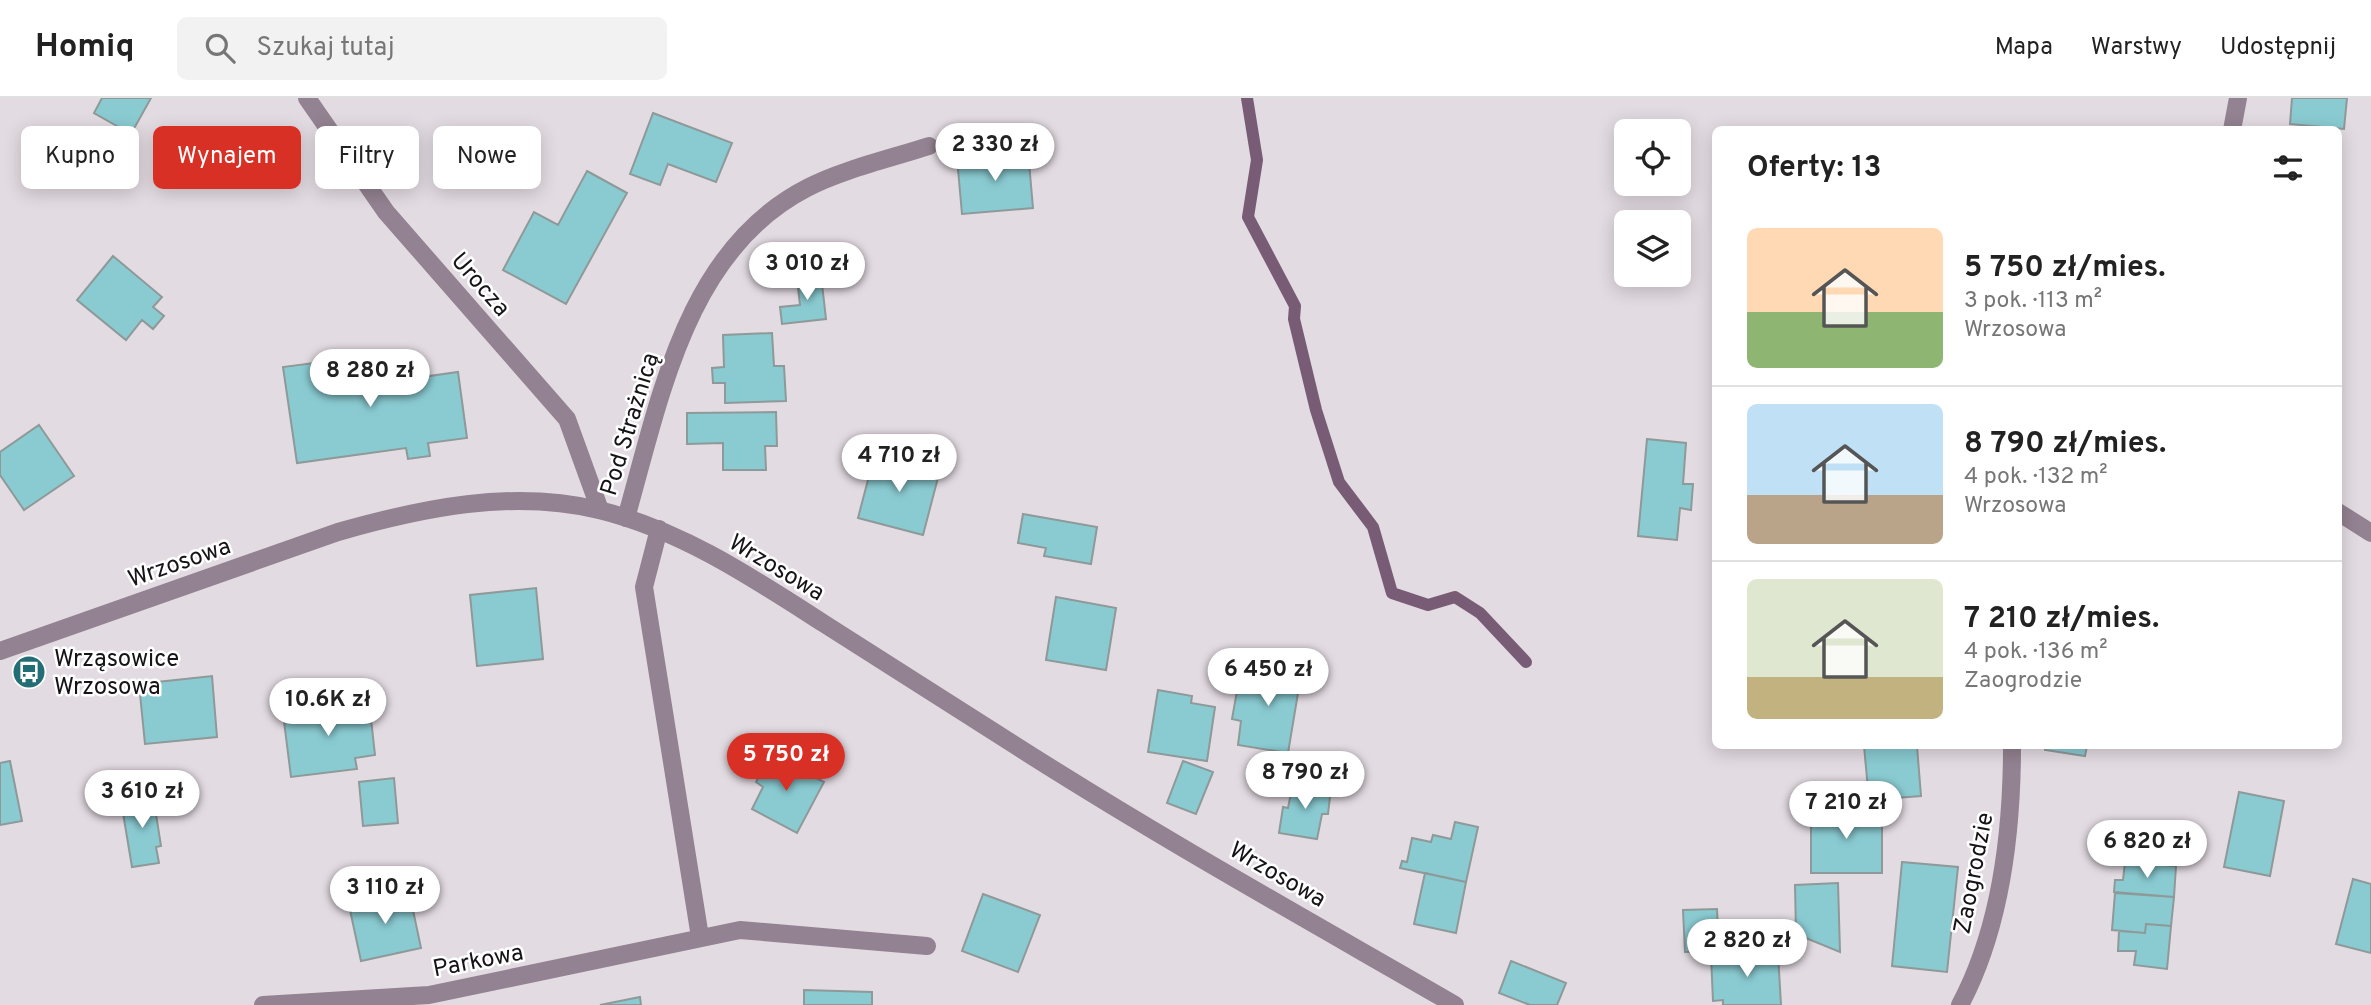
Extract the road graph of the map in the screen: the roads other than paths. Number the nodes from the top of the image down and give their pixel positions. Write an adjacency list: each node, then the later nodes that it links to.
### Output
1 (307, 98): 5 (street, Urocza)
2 (2238, 98): 3 (street)
3 (2233, 126)
4 (929, 146): 7 (street, Pod Strażnicą)
5 (600, 510): 7 (street, Wrzosowa); 10 (street, Wrzosowa)
6 (2342, 515): 9 (street)
7 (626, 519): 8 (street, Wrzosowa)
8 (659, 529): 12 (street); 15 (street, Wrzosowa)
9 (2371, 533)
10 (0, 651)
11 (2012, 749): 16 (street, Zaogrodzie)
12 (700, 937): 13 (street, Parkowa); 14 (street, Parkowa)
13 (927, 946)
14 (263, 1005)
15 (1455, 1005)
16 (1960, 1005)

